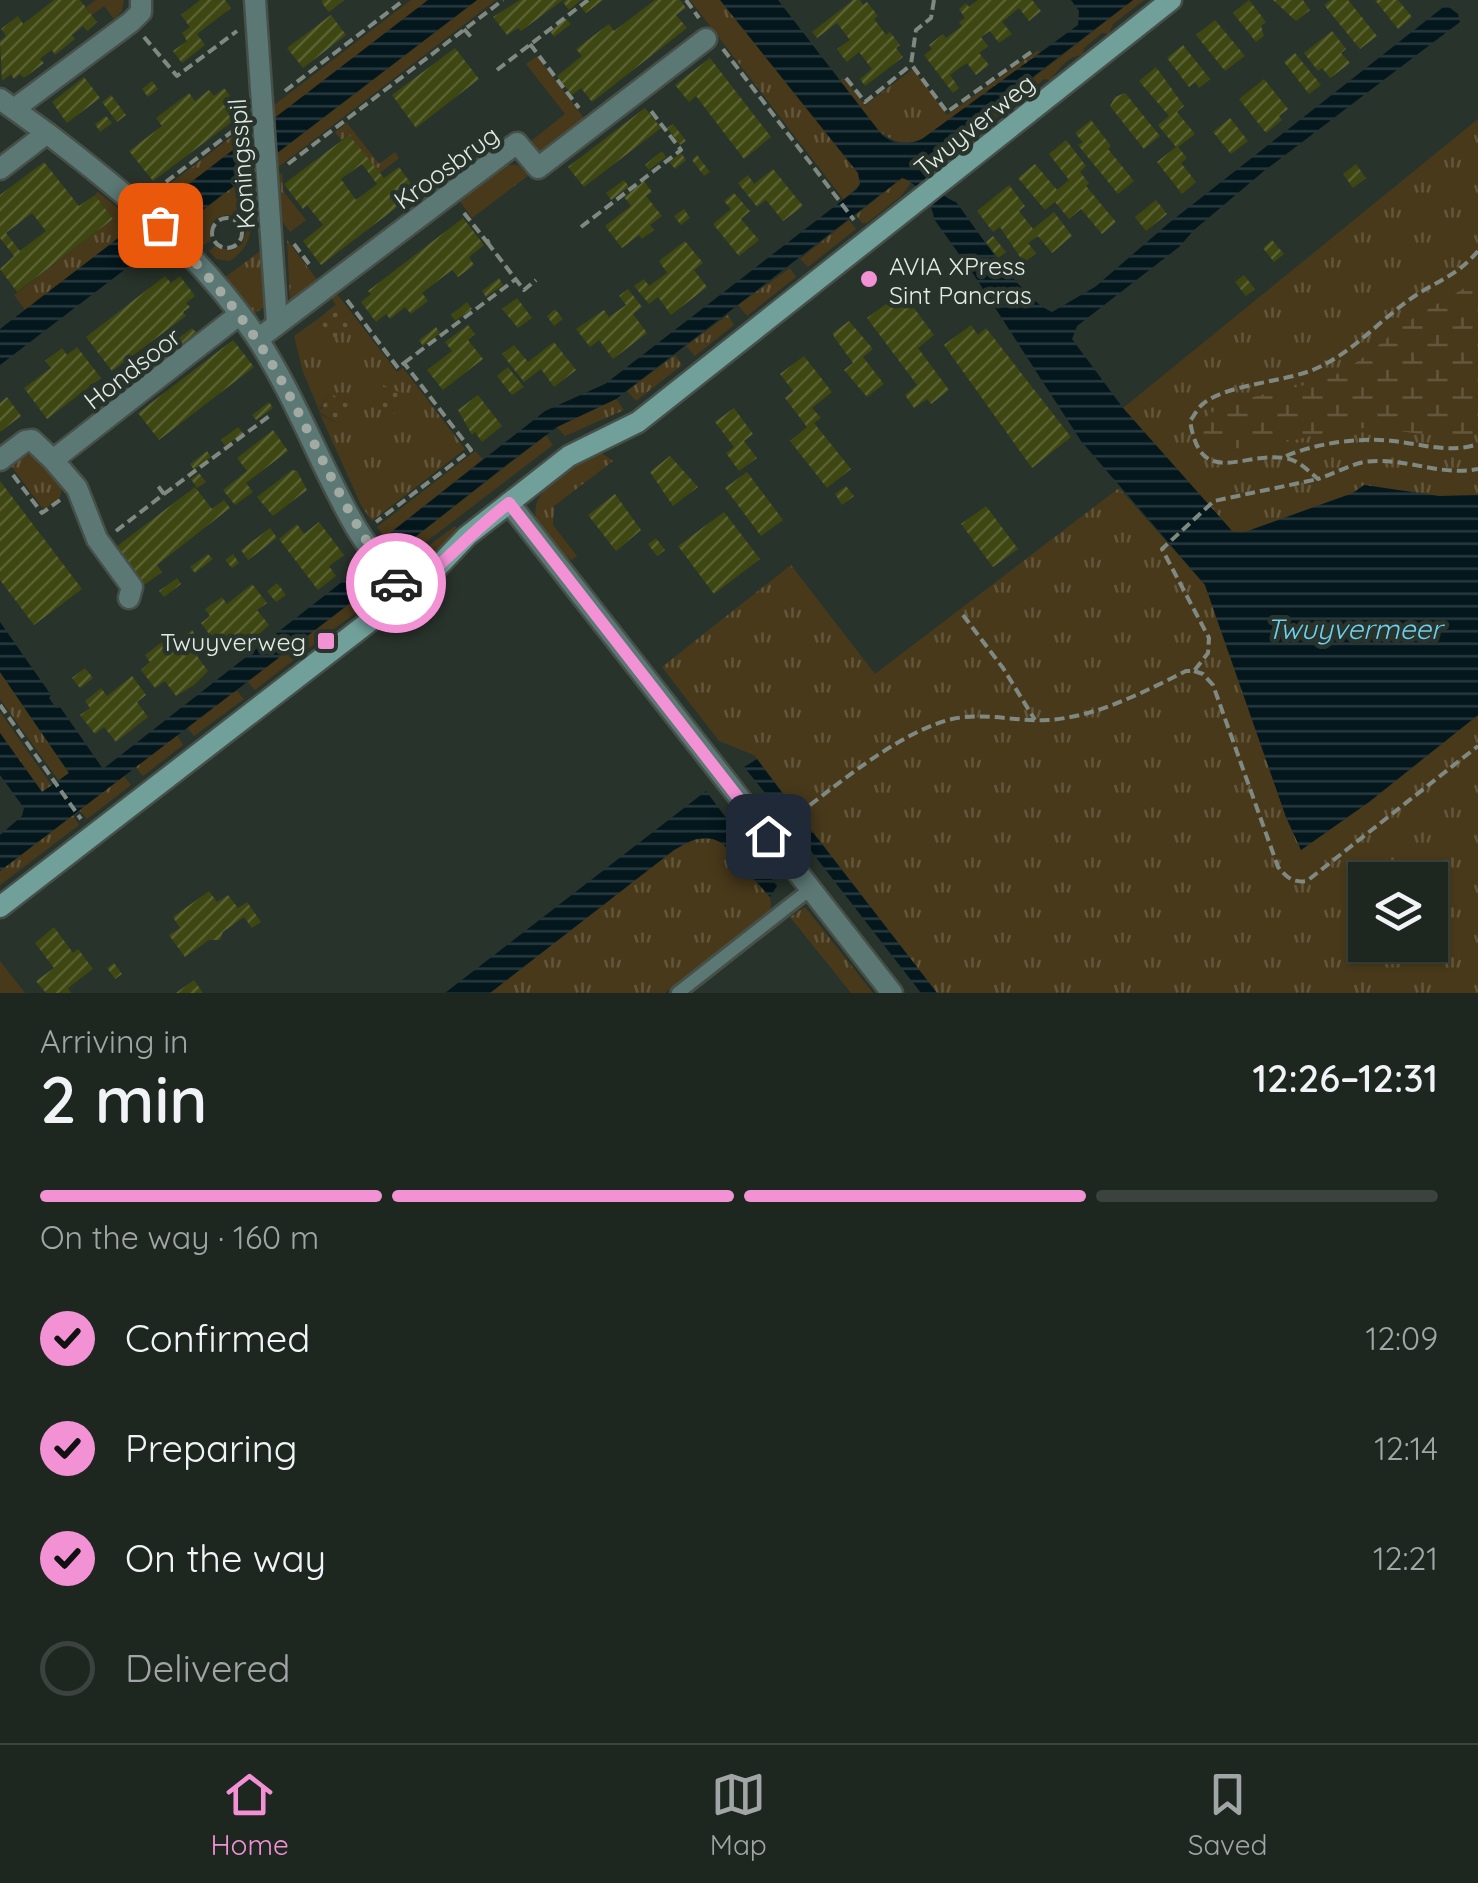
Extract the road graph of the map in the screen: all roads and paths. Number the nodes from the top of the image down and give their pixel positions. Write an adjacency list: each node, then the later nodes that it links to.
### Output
1 (141, 0): 8 (street)
2 (503, 0): 9 (path)
3 (588, 0): 12 (path)
4 (686, 0): 10 (path)
5 (934, 0): 14 (path)
6 (1170, 0): 47 (street, Twuyverweg)
7 (256, 8): 8 (path); 22 (street, Koningsspil)
8 (132, 22): 18 (street)
9 (464, 29): 11 (path); 22 (path)
10 (708, 33): 17 (street, Kroosbrug); 24 (path)
11 (470, 37)
12 (530, 44): 15 (path); 19 (path)
13 (1034, 50): 14 (path)
14 (911, 64): 16 (path)
15 (496, 70)
16 (846, 78)
17 (637, 92): 19 (street, Kroosbrug); 25 (path)
18 (7, 104): 20 (street)
19 (593, 126): 23 (street, Kroosbrug)
20 (47, 133): 21 (street); 33 (street)
21 (0, 169)
22 (266, 178): 34 (street, Koningsspil)
23 (449, 194): 28 (path); 32 (street, Kroosbrug)
24 (856, 222)
25 (581, 226)
26 (213, 238): 26 (path)
27 (494, 238): 28 (path)
28 (487, 242): 30 (path)
29 (1478, 251): 39 (path)
30 (516, 279): 31 (path); 36 (path)
31 (536, 280)
32 (333, 282): 34 (street, Kroosbrug); 36 (path)
33 (240, 314): 35 (street); 41 (street, Hondsoor)
34 (278, 324): 35 (street, Kroosbrug)
35 (258, 339): 37 (street)
36 (404, 363): 48 (path)
37 (292, 399): 46 (path); 48 (street)
38 (1478, 444): 39 (path)
39 (1284, 458): 43 (path)
40 (0, 460): 41 (street); 45 (path)
41 (53, 460): 45 (street)
42 (1478, 469): 43 (path)
43 (1318, 479): 53 (path)
44 (158, 486): 46 (path)
45 (77, 488): 49 (street)
46 (164, 494): 49 (path)
47 (509, 503): 50 (street, Twuyverweg); 58 (street)
48 (366, 542): 50 (street)
49 (100, 543): 51 (street)
50 (405, 594): 60 (street, Twuyverweg)
51 (128, 598)
52 (963, 615): 55 (path)
53 (1194, 672): 55 (path); 56 (path)
54 (0, 705): 57 (path)
55 (1035, 720): 58 (path)
56 (1478, 746)
57 (82, 820)
58 (768, 836): 59 (street)
59 (809, 890): 61 (lane); 62 (street)
60 (0, 907)
61 (678, 993)
62 (892, 993)

